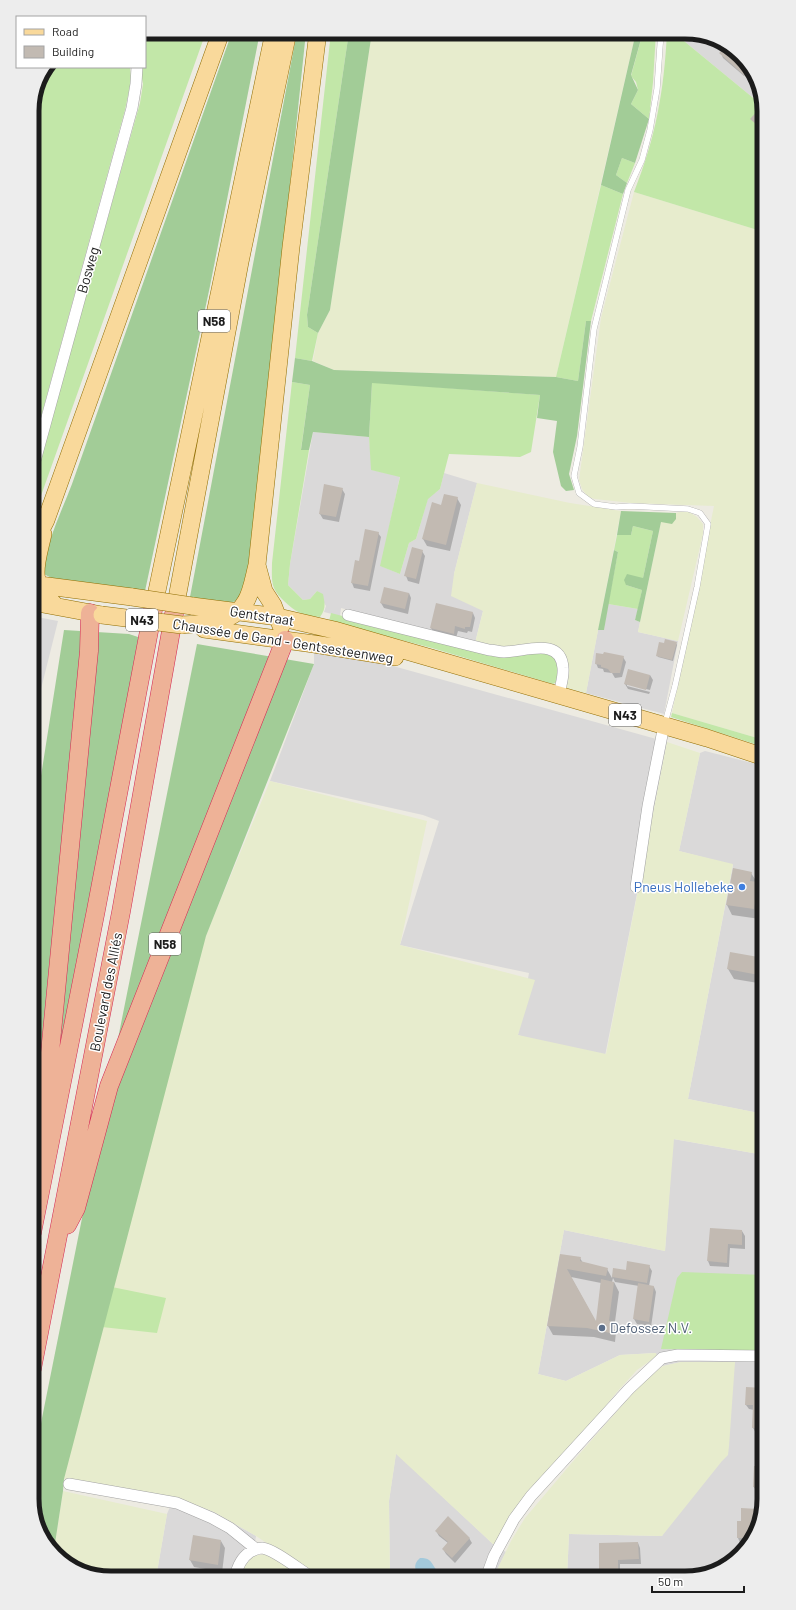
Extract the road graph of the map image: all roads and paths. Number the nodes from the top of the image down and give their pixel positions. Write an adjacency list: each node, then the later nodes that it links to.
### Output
1 (218, 39): 8 (main road)
2 (273, 39): 17 (main road, N58)
3 (287, 39): 21 (main road, N58)
4 (317, 39): 11 (main road)
5 (661, 39): 25 (lane)
6 (137, 68): 7 (street, Bosweg)
7 (39, 447)
8 (46, 520): 9 (main road); 10 (main road)
9 (39, 534)
10 (39, 553)
11 (257, 565): 19 (main road); 20 (main road)
12 (39, 586): 16 (main road, Gentstraat / N43)
13 (39, 590): 15 (main road)
14 (39, 603): 15 (main road, Chaussée de Gand - Gentsesteenweg / N43)
15 (56, 606): 16 (main road, Chaussée de Gand - Gentsesteenweg / N43)
16 (101, 606): 20 (main road, Gentstraat / N43, bridge); 21 (main road, Chaussée de Gand - Gentsesteenweg / N43, bridge); 28 (highway, N58)
17 (153, 610): 29 (highway, Boulevard des Alliés / N58)
18 (348, 615): 24 (street)
19 (278, 617): 20 (main road, Gentstraat / N43); 22 (main road); 23 (main road, Gentstraat / N43)
20 (226, 618): 21 (main road, Chaussée de Gand - Gentsesteenweg / N43); 22 (main road, Chaussée de Gand - Gentsesteenweg / N43)
21 (178, 619): 30 (highway, Boulevard des Alliés / N58)
22 (285, 640): 23 (main road, Chaussée de Gand - Gentsesteenweg / N43); 30 (highway, N58)
23 (486, 675): 24 (main road, N43)
24 (559, 696): 25 (main road, N43)
25 (664, 725): 26 (main road, N43); 27 (street)
26 (757, 755)
27 (636, 887)
28 (39, 1133)
29 (39, 1200)
30 (55, 1251): 31 (highway, Boulevard des Alliés / N58)
31 (39, 1333)
32 (757, 1356): 37 (street)
33 (70, 1484): 34 (street)
34 (256, 1549): 35 (street); 36 (street)
35 (237, 1571)
36 (302, 1571)
37 (489, 1571)

